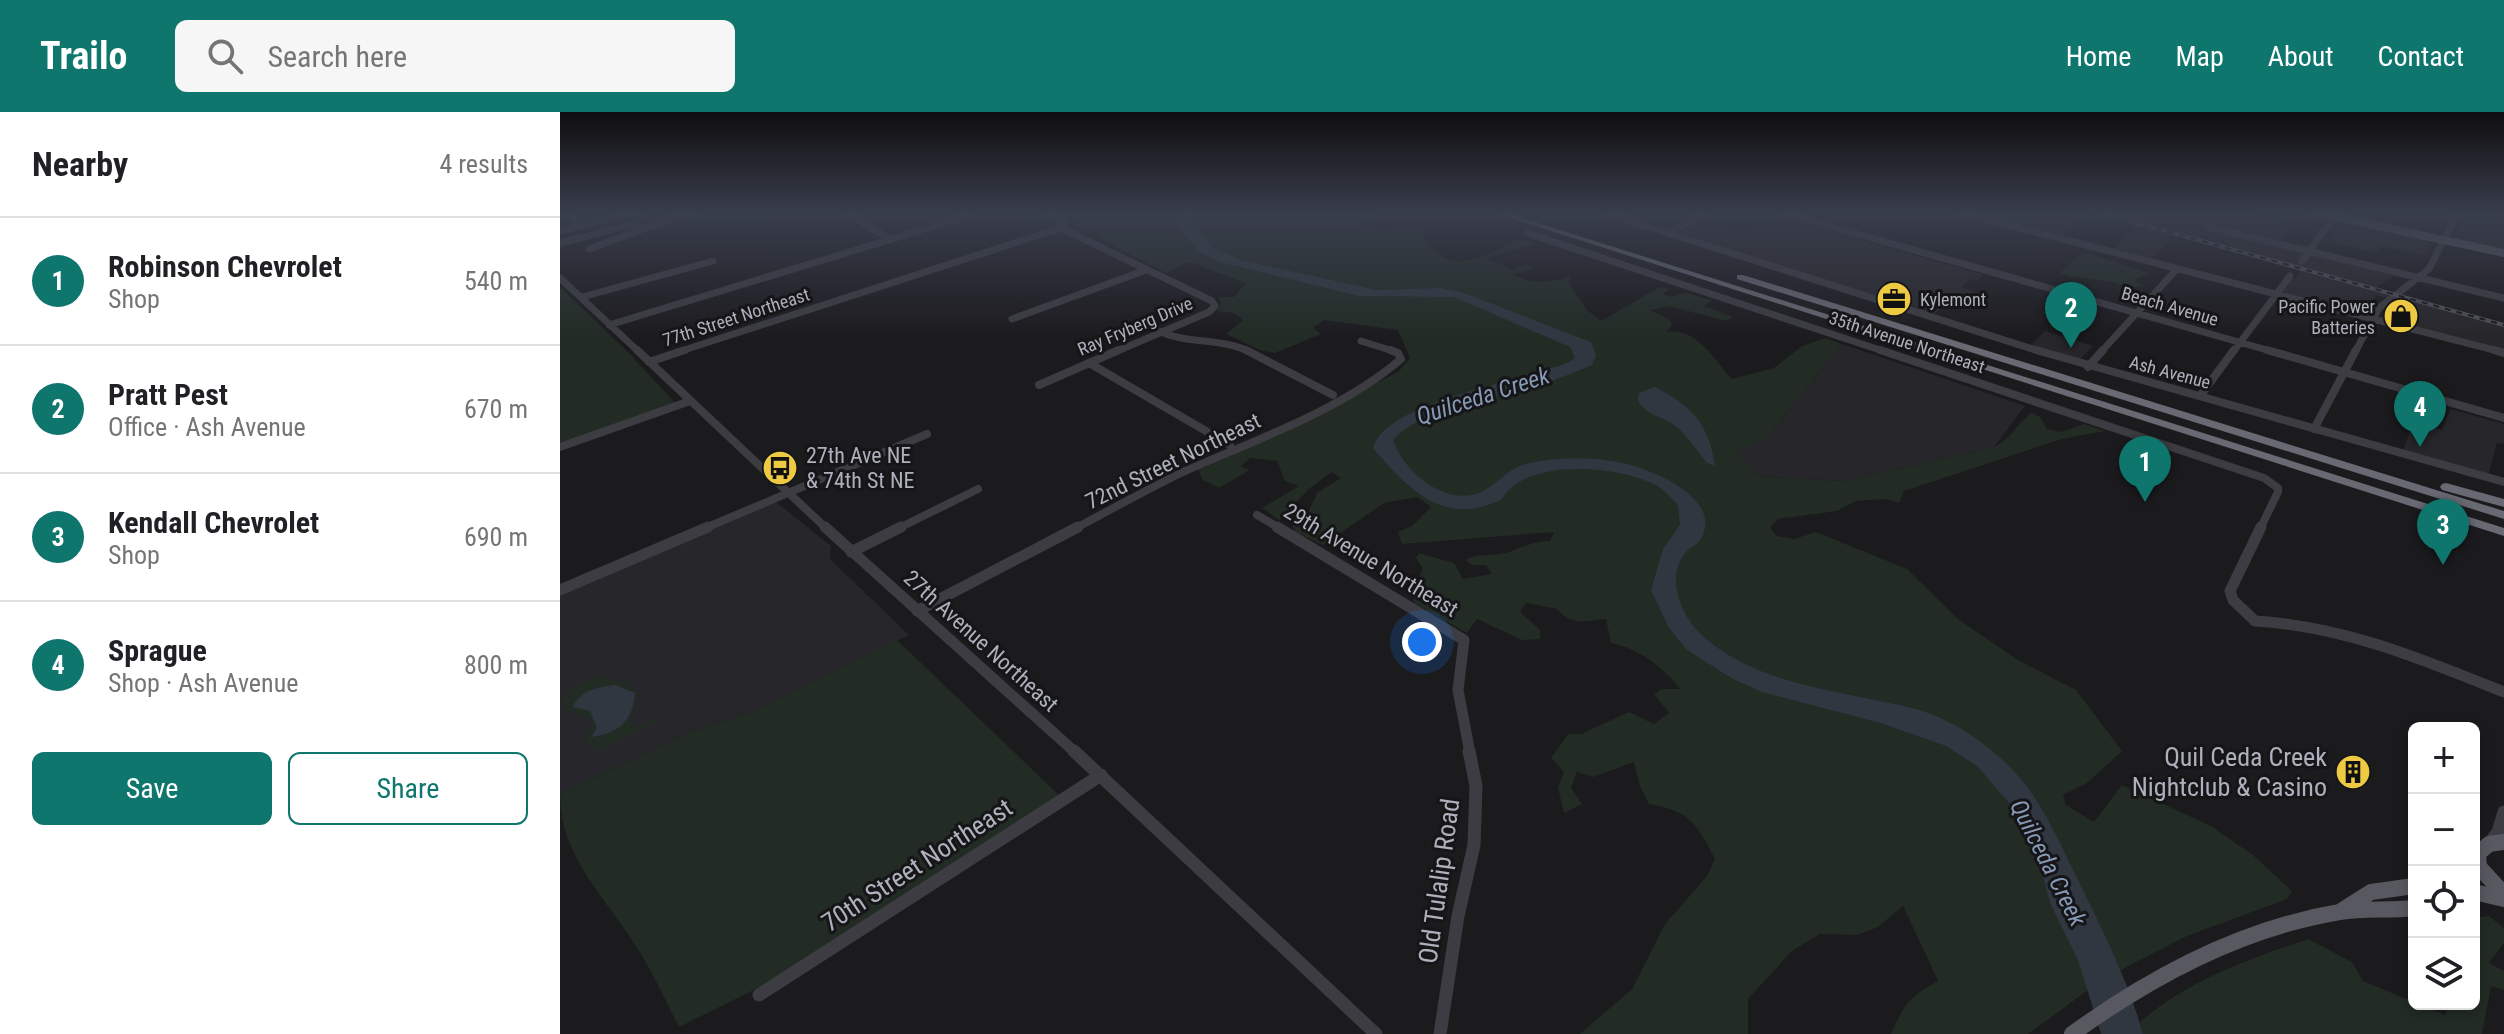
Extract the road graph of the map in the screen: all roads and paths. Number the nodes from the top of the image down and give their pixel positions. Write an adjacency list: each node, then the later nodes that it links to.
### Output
1 (841, 255): 26 (street)
2 (978, 255): 31 (street, 77th Street Northeast)
3 (1116, 255): 16 (street, Ray Fryberg Drive)
4 (1593, 255): 58 (street, 35th Avenue Northeast)
5 (1632, 255): 45 (highway)
6 (1666, 255): 40 (highway)
7 (1737, 255): 33 (street, Ash Avenue)
8 (1933, 255): 23 (street, Beach Avenue)
9 (2123, 255): 15 (street)
10 (2306, 255): 14 (street)
11 (2326, 255): 18 (street)
12 (2437, 255): 18 (street)
13 (713, 261): 21 (street)
14 (2302, 261)
15 (2177, 269): 20 (street); 23 (street)
16 (1146, 270): 24 (street); 27 (street, Ray Fryberg Drive)
17 (2290, 276): 20 (street)
18 (2418, 277): 22 (street); 25 (street)
19 (560, 278): 21 (street, 27th Avenue Northeast)
20 (2276, 295): 25 (street); 29 (street)
21 (582, 297): 26 (street, 27th Avenue Northeast)
22 (2504, 298)
23 (2135, 312): 29 (street, Beach Avenue); 33 (street)
24 (1012, 319)
25 (2374, 320): 30 (street); 34 (street)
26 (609, 325): 31 (street, 27th Avenue Northeast)
27 (1159, 331): 32 (street, Ray Fryberg Drive); 36 (street)
28 (1361, 341): 56 (street, 72nd Street Northeast)
29 (2238, 342): 34 (street, Beach Avenue); 37 (street)
30 (2504, 353)
31 (649, 362): 38 (street, 27th Avenue Northeast)
32 (1089, 363): 35 (street, Ray Fryberg Drive); 43 (street)
33 (2088, 367): 37 (street, Ash Avenue)
34 (2345, 372): 39 (street, Beach Avenue); 41 (street)
35 (1039, 385)
36 (1333, 395)
37 (2200, 396): 41 (street, Ash Avenue)
38 (690, 401): 44 (street); 48 (street, 27th Avenue Northeast)
39 (2504, 418)
40 (2203, 419): 49 (highway); 51 (highway)
41 (2314, 429): 46 (street, Ash Avenue)
42 (927, 434): 48 (street)
43 (1230, 445)
44 (560, 447)
45 (2270, 456): 52 (highway); 53 (highway)
46 (2504, 482)
47 (978, 489): 54 (street)
48 (789, 493): 54 (street, 27th Avenue Northeast); 55 (street)
49 (2504, 503)
50 (1257, 515): 57 (street, 29th Avenue Northeast)
51 (2504, 515)
52 (2504, 532)
53 (2504, 539)
54 (851, 552): 56 (street, 27th Avenue Northeast)
55 (560, 590)
56 (917, 611): 59 (street, 27th Avenue Northeast)
57 (1464, 640): 69 (street, Old Tulalip Road)
58 (2504, 692)
59 (1101, 775): 67 (street, 70th Street Northeast); 68 (street, 27th Avenue Northeast)
60 (2504, 812): 61 (street)
61 (2486, 849): 64 (main road)
62 (2408, 887): 66 (main road)
63 (2480, 893): 64 (main road)
64 (2504, 896)
65 (2408, 908): 66 (main road)
66 (2341, 911): 70 (main road)
67 (759, 995)
68 (1376, 1034)
69 (1440, 1034)
70 (2072, 1034)

